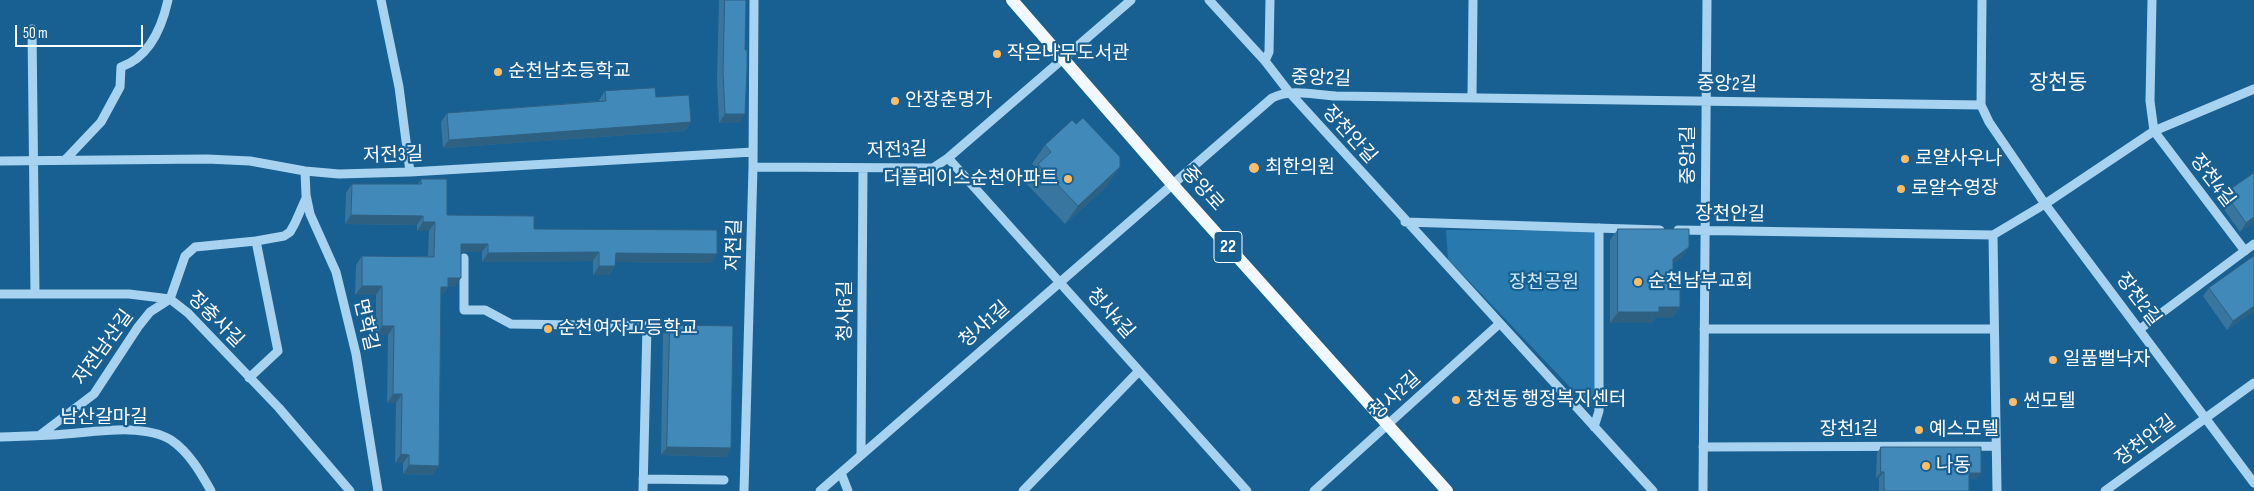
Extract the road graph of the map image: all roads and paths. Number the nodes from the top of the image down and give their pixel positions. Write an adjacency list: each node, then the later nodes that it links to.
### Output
1 (168, 0): 23 (street)
2 (381, 0): 29 (street)
3 (754, 0): 21 (street, 저전길)
4 (1012, 0): 13 (main road, 중앙로 / 22)
5 (1131, 0): 13 (street, 저전3길)
6 (1209, 0): 14 (street, 장천안길)
7 (1270, 0): 14 (street)
8 (1473, 0): 17 (street)
9 (1707, 0): 18 (street, 중앙1길)
10 (1982, 0): 19 (street, 장천2길)
11 (2152, 0): 20 (street)
12 (32, 30): 25 (street)
13 (1063, 58): 22 (street, 저전3길); 30 (main road, 중앙로 / 22)
14 (1266, 61): 16 (street, 장천안길)
15 (2254, 89): 20 (street)
16 (1289, 92): 17 (street, 중앙2길); 30 (street, 중앙2길); 33 (street, 장천안길)
17 (1472, 97): 18 (street, 중앙2길)
18 (1706, 102): 19 (street, 중앙2길); 35 (street, 중앙1길)
19 (1981, 105): 32 (street, 장천2길)
20 (2154, 131): 32 (street); 39 (street, 장천4길)
21 (753, 152): 26 (street, 저전길); 29 (street, 저전3길)
22 (948, 158): 27 (street, 저전3길); 41 (street, 청사4길)
23 (65, 160): 25 (street, 저전3길); 28 (street, 저전3길)
24 (0, 161): 25 (street, 저전3길)
25 (34, 161): 43 (street)
26 (753, 167): 27 (street, 저전3길); 68 (street, 저전길)
27 (863, 168): 59 (street, 청사6길)
28 (305, 171): 29 (street, 저전3길); 31 (street, 면학길)
29 (410, 172)
30 (1173, 185): 41 (street, 청사1길); 53 (main road, 중앙로 / 22)
31 (306, 198): 37 (street); 66 (street, 면학길)
32 (2045, 204): 36 (street); 48 (street, 장천2길)
33 (1405, 222): 34 (street, 장천안길); 45 (street, 장천안길)
34 (1600, 228): 35 (street, 장천안길); 54 (street)
35 (1705, 231): 36 (street, 장천안길); 46 (street, 중앙1길)
36 (1992, 235): 47 (street)
37 (256, 241): 44 (street); 50 (street)
38 (2254, 244): 39 (street)
39 (2245, 251): 48 (street)
40 (464, 258): 61 (street)
41 (1060, 282): 49 (street, 청사4길); 59 (street, 청사1길)
42 (0, 294): 43 (street, 정충사길)
43 (35, 294): 44 (street, 정충사길)
44 (170, 299): 50 (street, 정충사길); 55 (street, 저전남산길)
45 (1499, 324): 53 (street, 청사2길); 54 (street, 장천안길)
46 (1704, 329): 47 (street); 58 (street, 중앙1길)
47 (1994, 329): 57 (street)
48 (2140, 329): 52 (street, 장천2길)
49 (1139, 371): 71 (street); 72 (street, 청사4길)
50 (249, 378): 65 (street, 정충사길)
51 (2254, 383): 52 (street)
52 (2205, 417): 63 (street, 장천2길); 78 (street, 장천안길)
53 (1389, 425): 73 (street, 청사2길); 74 (main road, 중앙로 / 22)
54 (1594, 427): 75 (street, 장천안길)
55 (40, 436): 56 (street, 남산갈마길); 64 (street, 남산갈마길)
56 (0, 437)
57 (1996, 446): 58 (street, 장천1길); 77 (street)
58 (1703, 447): 76 (street, 중앙1길)
59 (861, 454): 60 (street, 청사1길)
60 (841, 473): 69 (street, 청사1길); 70 (street)
61 (643, 479): 62 (street); 67 (street)
62 (724, 480)
63 (2254, 483)
64 (211, 491)
65 (350, 491)
66 (378, 491)
67 (643, 491)
68 (744, 491)
69 (820, 491)
70 (848, 491)
71 (1023, 491)
72 (1247, 491)
73 (1314, 491)
74 (1447, 491)
75 (1653, 491)
76 (1703, 491)
77 (1996, 491)
78 (2106, 491)

